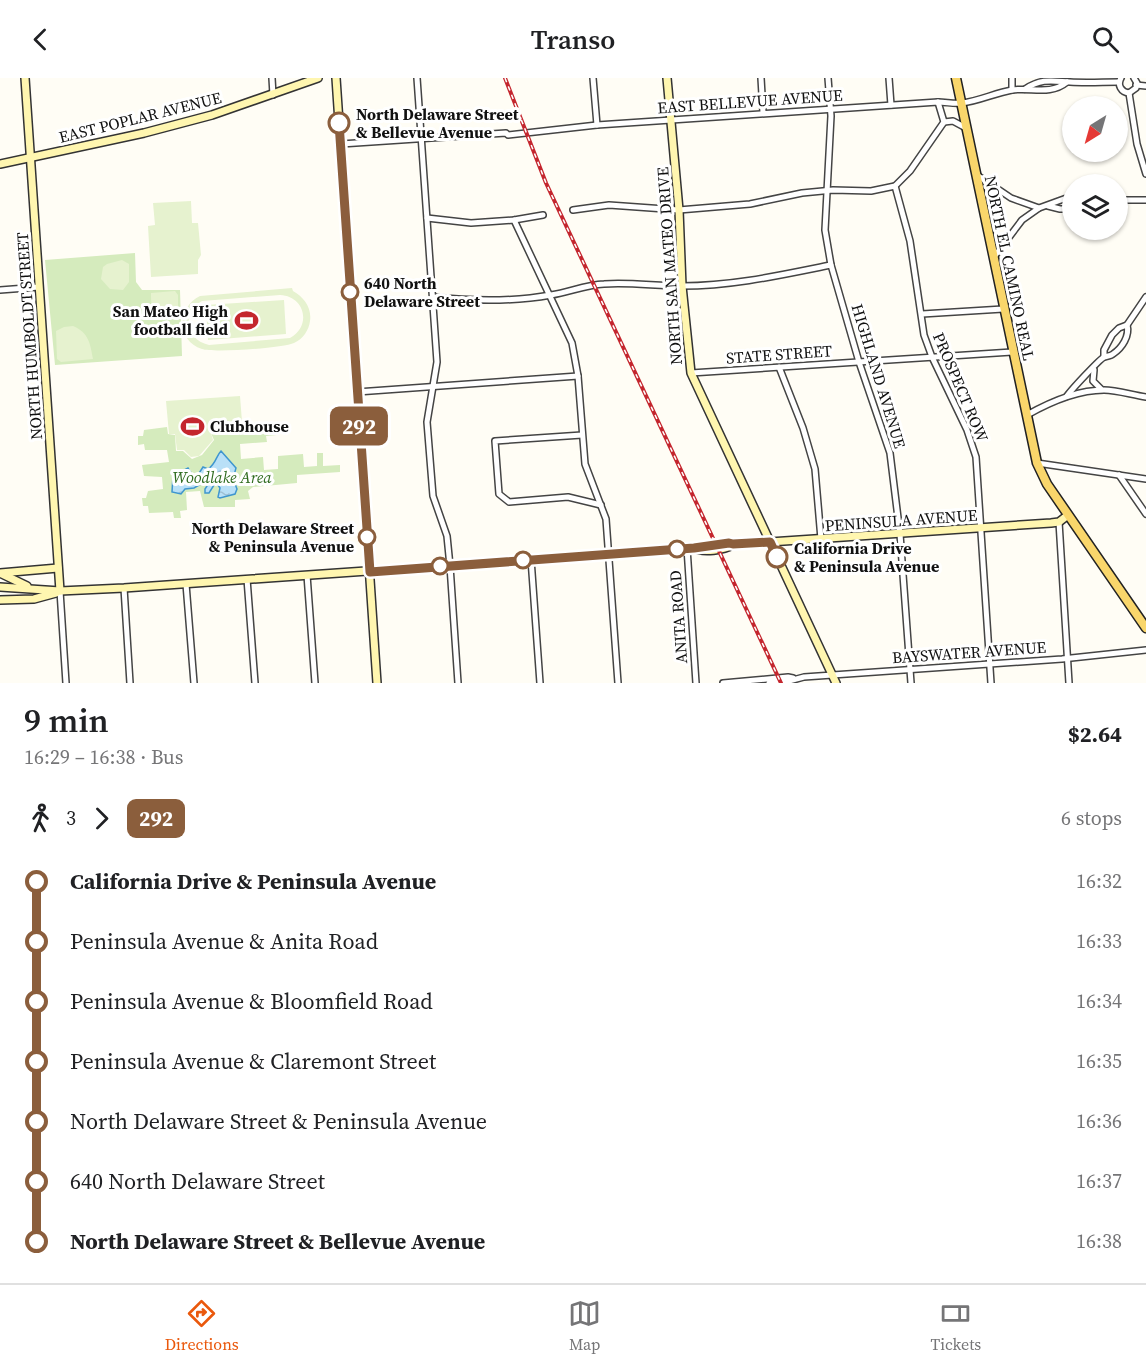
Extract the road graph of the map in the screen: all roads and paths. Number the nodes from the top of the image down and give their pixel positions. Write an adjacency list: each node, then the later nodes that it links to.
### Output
1 (24, 78): 33 (main road, NORTH HUMBOLDT STREET)
2 (272, 78): 21 (street)
3 (318, 78): 21 (main road, EAST POPLAR AVENUE)
4 (336, 78): 32 (main road)
5 (417, 78): 31 (street)
6 (593, 78): 29 (street)
7 (667, 78): 27 (main road, NORTH SAN MATEO DRIVE)
8 (761, 78): 26 (street)
9 (828, 78): 25 (street, HIGHLAND AVENUE)
10 (889, 78): 24 (street)
11 (956, 78): 23 (main road, NORTH EL CAMINO REAL)
12 (1012, 78): 19 (street)
13 (1134, 78): 16 (street)
14 (1120, 80): 15 (street); 20 (street)
15 (1067, 82): 18 (street); 18 (street)
16 (1136, 85): 17 (street); 20 (street)
17 (1146, 87)
18 (1025, 89): 19 (street, EAST BELLEVUE AVENUE)
19 (1012, 90): 23 (street, EAST BELLEVUE AVENUE)
20 (1129, 93): 36 (street)
21 (273, 94): 33 (main road, EAST POPLAR AVENUE)
22 (938, 102): 23 (street, EAST BELLEVUE AVENUE); 24 (street, EAST BELLEVUE AVENUE); 28 (street)
23 (961, 103): 30 (main road, NORTH EL CAMINO REAL)
24 (891, 105): 25 (street, EAST BELLEVUE AVENUE)
25 (830, 109): 26 (street, EAST BELLEVUE AVENUE); 38 (street, HIGHLAND AVENUE)
26 (763, 112): 27 (street, EAST BELLEVUE AVENUE)
27 (671, 119): 29 (street, EAST BELLEVUE AVENUE); 46 (main road, NORTH SAN MATEO DRIVE)
28 (944, 122): 30 (street); 37 (street)
29 (597, 125): 31 (street, EAST BELLEVUE AVENUE)
30 (966, 128): 35 (main road, NORTH EL CAMINO REAL)
31 (422, 138): 32 (street, EAST BELLEVUE AVENUE); 48 (street)
32 (341, 144): 73 (main road)
33 (30, 158): 34 (main road, EAST POPLAR AVENUE); 53 (main road, NORTH HUMBOLDT STREET)
34 (0, 164)
35 (976, 174): 43 (street); 50 (main road, NORTH EL CAMINO REAL)
36 (1146, 174)
37 (895, 186): 38 (street); 61 (street, PROSPECT ROW)
38 (828, 190): 46 (street); 51 (street, HIGHLAND AVENUE)
39 (1062, 198): 42 (street)
40 (1128, 200): 41 (street)
41 (1146, 200)
42 (1048, 206): 43 (street); 44 (street)
43 (1039, 208): 50 (street)
44 (1062, 208)
45 (573, 210): 46 (street)
46 (679, 210): 52 (main road, NORTH SAN MATEO DRIVE)
47 (543, 215): 49 (street)
48 (427, 218): 49 (street); 56 (street)
49 (514, 220): 55 (street)
50 (993, 259): 60 (main road, NORTH EL CAMINO REAL)
51 (831, 265): 52 (street); 66 (street, HIGHLAND AVENUE)
52 (682, 286): 55 (street); 69 (main road, NORTH SAN MATEO DRIVE)
53 (39, 287): 54 (street); 93 (main road, NORTH HUMBOLDT STREET)
54 (0, 290)
55 (550, 295): 56 (street); 70 (street)
56 (433, 297): 71 (street)
57 (1146, 297): 59 (street)
58 (1146, 305): 59 (street)
59 (1139, 308): 62 (street)
60 (1003, 309): 61 (street); 63 (main road, NORTH EL CAMINO REAL)
61 (922, 314): 64 (street, PROSPECT ROW)
62 (1127, 325): 65 (street); 65 (street)
63 (1012, 352): 64 (street, STATE STREET); 76 (main road, NORTH EL CAMINO REAL)
64 (932, 357): 66 (street, STATE STREET); 85 (street, PROSPECT ROW)
65 (1104, 357): 67 (street)
66 (859, 362): 68 (street, STATE STREET); 86 (street, HIGHLAND AVENUE)
67 (1096, 366): 72 (street); 74 (street)
68 (779, 367): 69 (street, STATE STREET); 87 (street)
69 (691, 373): 88 (main road, NORTH SAN MATEO DRIVE)
70 (578, 376): 71 (street); 77 (street)
71 (433, 387): 73 (street); 92 (street)
72 (1103, 390): 74 (street); 75 (street)
73 (357, 393): 94 (main road)
74 (1067, 396): 76 (street)
75 (1146, 397)
76 (1025, 416): 78 (main road, NORTH EL CAMINO REAL)
77 (582, 435): 81 (street); 81 (street)
78 (1037, 463): 79 (street); 82 (main road, NORTH EL CAMINO REAL)
79 (1119, 475): 80 (street); 83 (street)
80 (1146, 479)
81 (602, 505): 90 (street)
82 (1068, 514): 84 (main road); 104 (main road, NORTH EL CAMINO REAL)
83 (1146, 514)
84 (1059, 522): 85 (main road, PENINSULA AVENUE); 106 (street)
85 (979, 528): 86 (main road, PENINSULA AVENUE); 107 (street, PROSPECT ROW)
86 (900, 534): 87 (main road, PENINSULA AVENUE); 108 (street, HIGHLAND AVENUE)
87 (821, 539): 88 (main road, PENINSULA AVENUE)
88 (770, 542): 89 (main road, PENINSULA AVENUE); 109 (main road, NORTH SAN MATEO DRIVE)
89 (690, 548): 90 (main road, PENINSULA AVENUE); 120 (street, ANITA ROAD)
90 (609, 554): 91 (main road, PENINSULA AVENUE); 119 (street)
91 (531, 559): 92 (main road, PENINSULA AVENUE); 118 (street)
92 (450, 566): 94 (main road, PENINSULA AVENUE); 117 (street)
93 (58, 568): 95 (main road); 102 (main road, NORTH HUMBOLDT STREET)
94 (370, 572): 96 (main road, PENINSULA AVENUE); 116 (main road)
95 (0, 574): 100 (main road)
96 (307, 575): 97 (main road, PENINSULA AVENUE); 115 (street)
97 (247, 579): 98 (main road, PENINSULA AVENUE); 114 (street)
98 (186, 584): 101 (main road, PENINSULA AVENUE); 113 (street)
99 (0, 586): 100 (main road, PENINSULA AVENUE)
100 (29, 588): 102 (main road, PENINSULA AVENUE)
101 (124, 588): 102 (main road, PENINSULA AVENUE); 112 (street)
102 (60, 591): 103 (main road, PENINSULA AVENUE); 111 (street)
103 (0, 600)
104 (1146, 628)
105 (1146, 650): 106 (street, BAYSWATER AVENUE)
106 (1068, 659): 107 (street, BAYSWATER AVENUE); 125 (street)
107 (989, 664): 108 (street, BAYSWATER AVENUE); 124 (street, PROSPECT ROW)
108 (910, 670): 109 (street, BAYSWATER AVENUE); 123 (street, HIGHLAND AVENUE)
109 (832, 675): 110 (street, BAYSWATER AVENUE); 122 (main road, NORTH SAN MATEO DRIVE)
110 (766, 682): 121 (street, BAYSWATER AVENUE)
111 (66, 683)
112 (130, 683)
113 (194, 683)
114 (255, 683)
115 (315, 683)
116 (377, 683)
117 (458, 683)
118 (540, 683)
119 (618, 683)
120 (696, 683)
121 (723, 683)
122 (836, 683)
123 (911, 683)
124 (991, 683)
125 (1069, 683)

